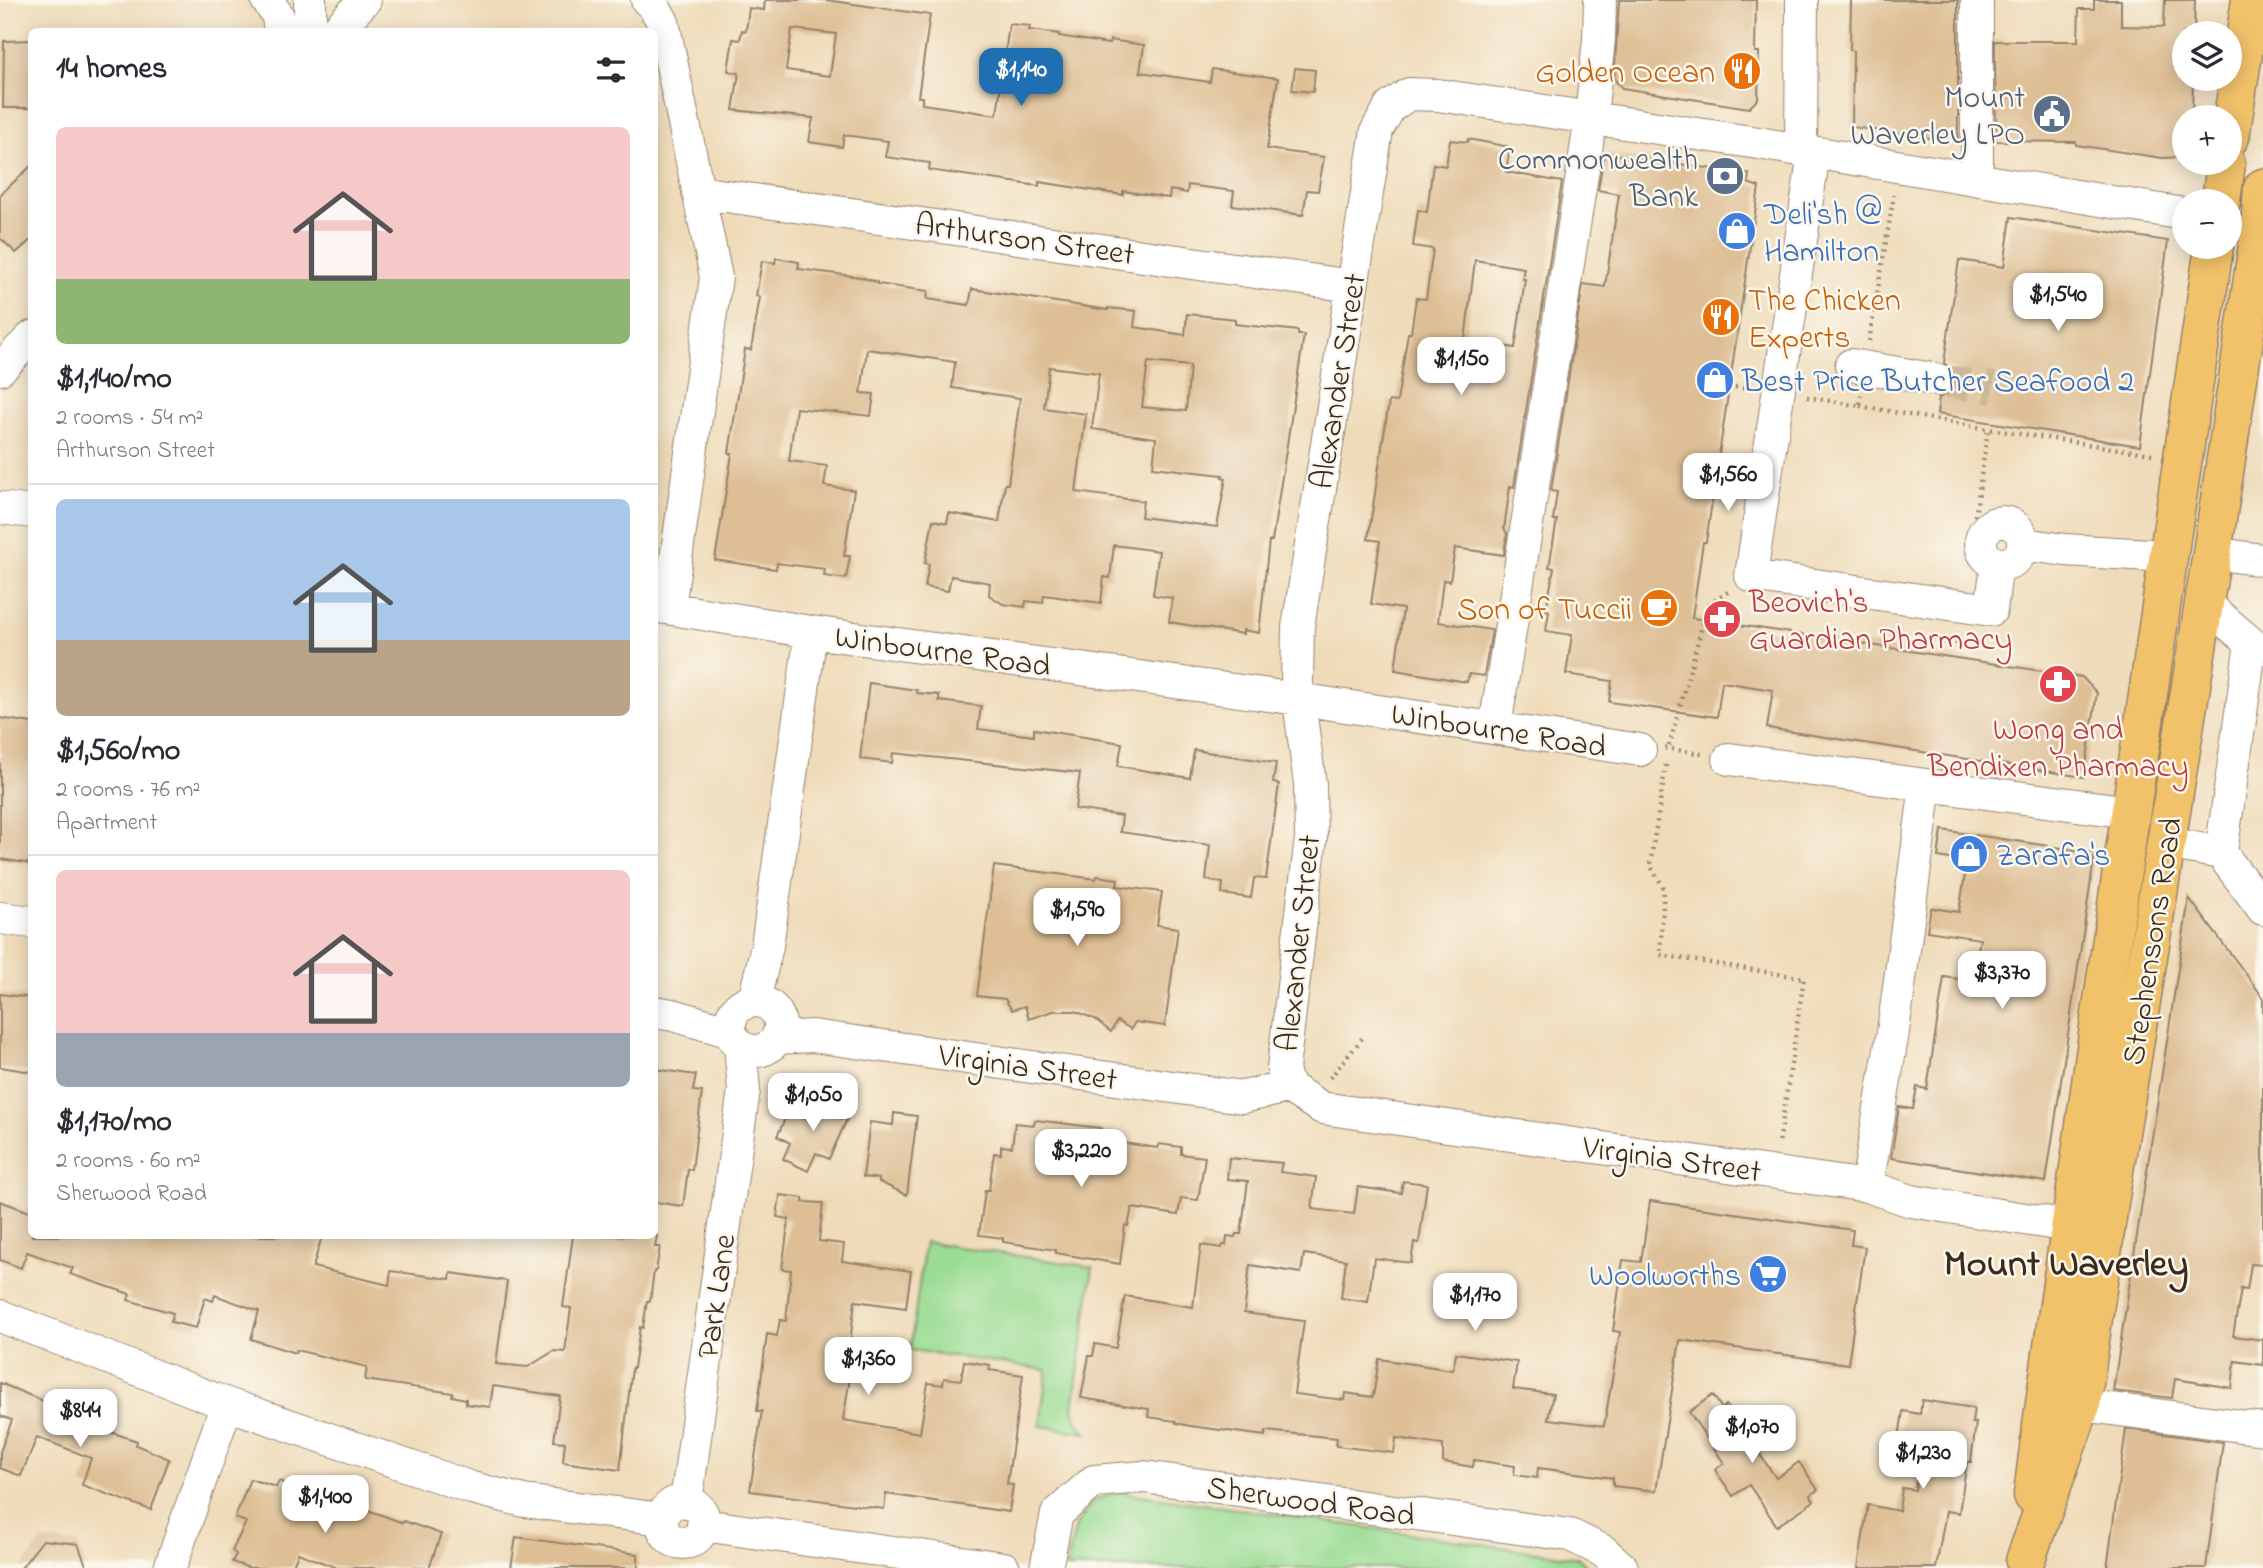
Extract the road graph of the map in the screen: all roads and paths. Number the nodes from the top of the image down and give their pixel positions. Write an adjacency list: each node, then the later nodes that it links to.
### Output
1 (267, 0): 9 (street)
2 (310, 0): 10 (street)
3 (365, 0): 11 (street)
4 (647, 0): 17 (street)
5 (1600, 0): 13 (street)
6 (1802, 0): 14 (street)
7 (1977, 0): 15 (street)
8 (2250, 0): 12 (main road)
9 (280, 28)
10 (309, 28)
11 (339, 28)
12 (2235, 105)
13 (1591, 118): 14 (street, Alexander Street); 20 (street, Alexander Street); 41 (street)
14 (1808, 152): 15 (street, Alexander Street); 34 (street)
15 (1975, 178): 18 (street, Alexander Street)
16 (2263, 188): 30 (main road, Stephensons Road)
17 (698, 192): 20 (street, Arthurson Street); 36 (street)
18 (2172, 212)
19 (2212, 259): 31 (main road, Stephensons Road)
20 (1352, 286): 40 (street, Alexander Street)
21 (28, 341): 23 (street)
22 (1851, 365): 24 (street)
23 (0, 369)
24 (1938, 380)
25 (1860, 406): 26 (path)
26 (1988, 429): 27 (path); 32 (path)
27 (2152, 454)
28 (0, 508): 29 (street)
29 (28, 512)
30 (2212, 553): 31 (main road); 33 (street); 35 (main road, Stephensons Road)
31 (2167, 556): 32 (street); 45 (main road, Stephensons Road)
32 (1983, 558): 37 (street)
33 (2263, 561)
34 (1751, 576): 37 (street); 42 (path)
35 (2204, 603): 46 (main road, Stephensons Road); 47 (street)
36 (662, 607): 38 (street, Winbourne Road)
37 (1977, 609): 39 (path)
38 (811, 632): 40 (street, Winbourne Road); 52 (street, Park Lane)
39 (1956, 645)
40 (1295, 694): 41 (street, Winbourne Road); 54 (street, Alexander Street)
41 (1495, 727): 42 (street, Winbourne Road)
42 (1654, 749): 43 (path); 56 (path)
43 (1729, 758): 44 (street)
44 (1926, 785): 45 (street); 57 (street)
45 (2130, 811): 58 (main road, Stephensons Road)
46 (2167, 843): 47 (street); 58 (main road, Stephensons Road)
47 (2221, 853): 48 (street)
48 (2263, 909)
49 (0, 918): 50 (street)
50 (28, 922)
51 (664, 1014): 52 (street, Virginia Street)
52 (756, 1026): 54 (street, Virginia Street); 64 (street, Park Lane)
53 (1364, 1036): 55 (path)
54 (1285, 1078): 56 (street, Virginia Street)
55 (1327, 1082)
56 (1774, 1173): 57 (street, Virginia Street)
57 (1867, 1186): 58 (street, Virginia Street)
58 (2088, 1229): 60 (main road, Stephensons Road); 62 (main road, Stephensons Road)
59 (0, 1316): 61 (street)
60 (2044, 1400): 62 (main road); 65 (main road, Stephensons Road)
61 (227, 1404): 64 (street); 66 (street)
62 (2081, 1405): 63 (street); 65 (main road, Stephensons Road)
63 (2263, 1429)
64 (681, 1531): 67 (street)
65 (2024, 1565)
66 (170, 1568)
67 (1004, 1568)
68 (1046, 1568): 69 (street, Sherwood Road)
69 (1622, 1568)

